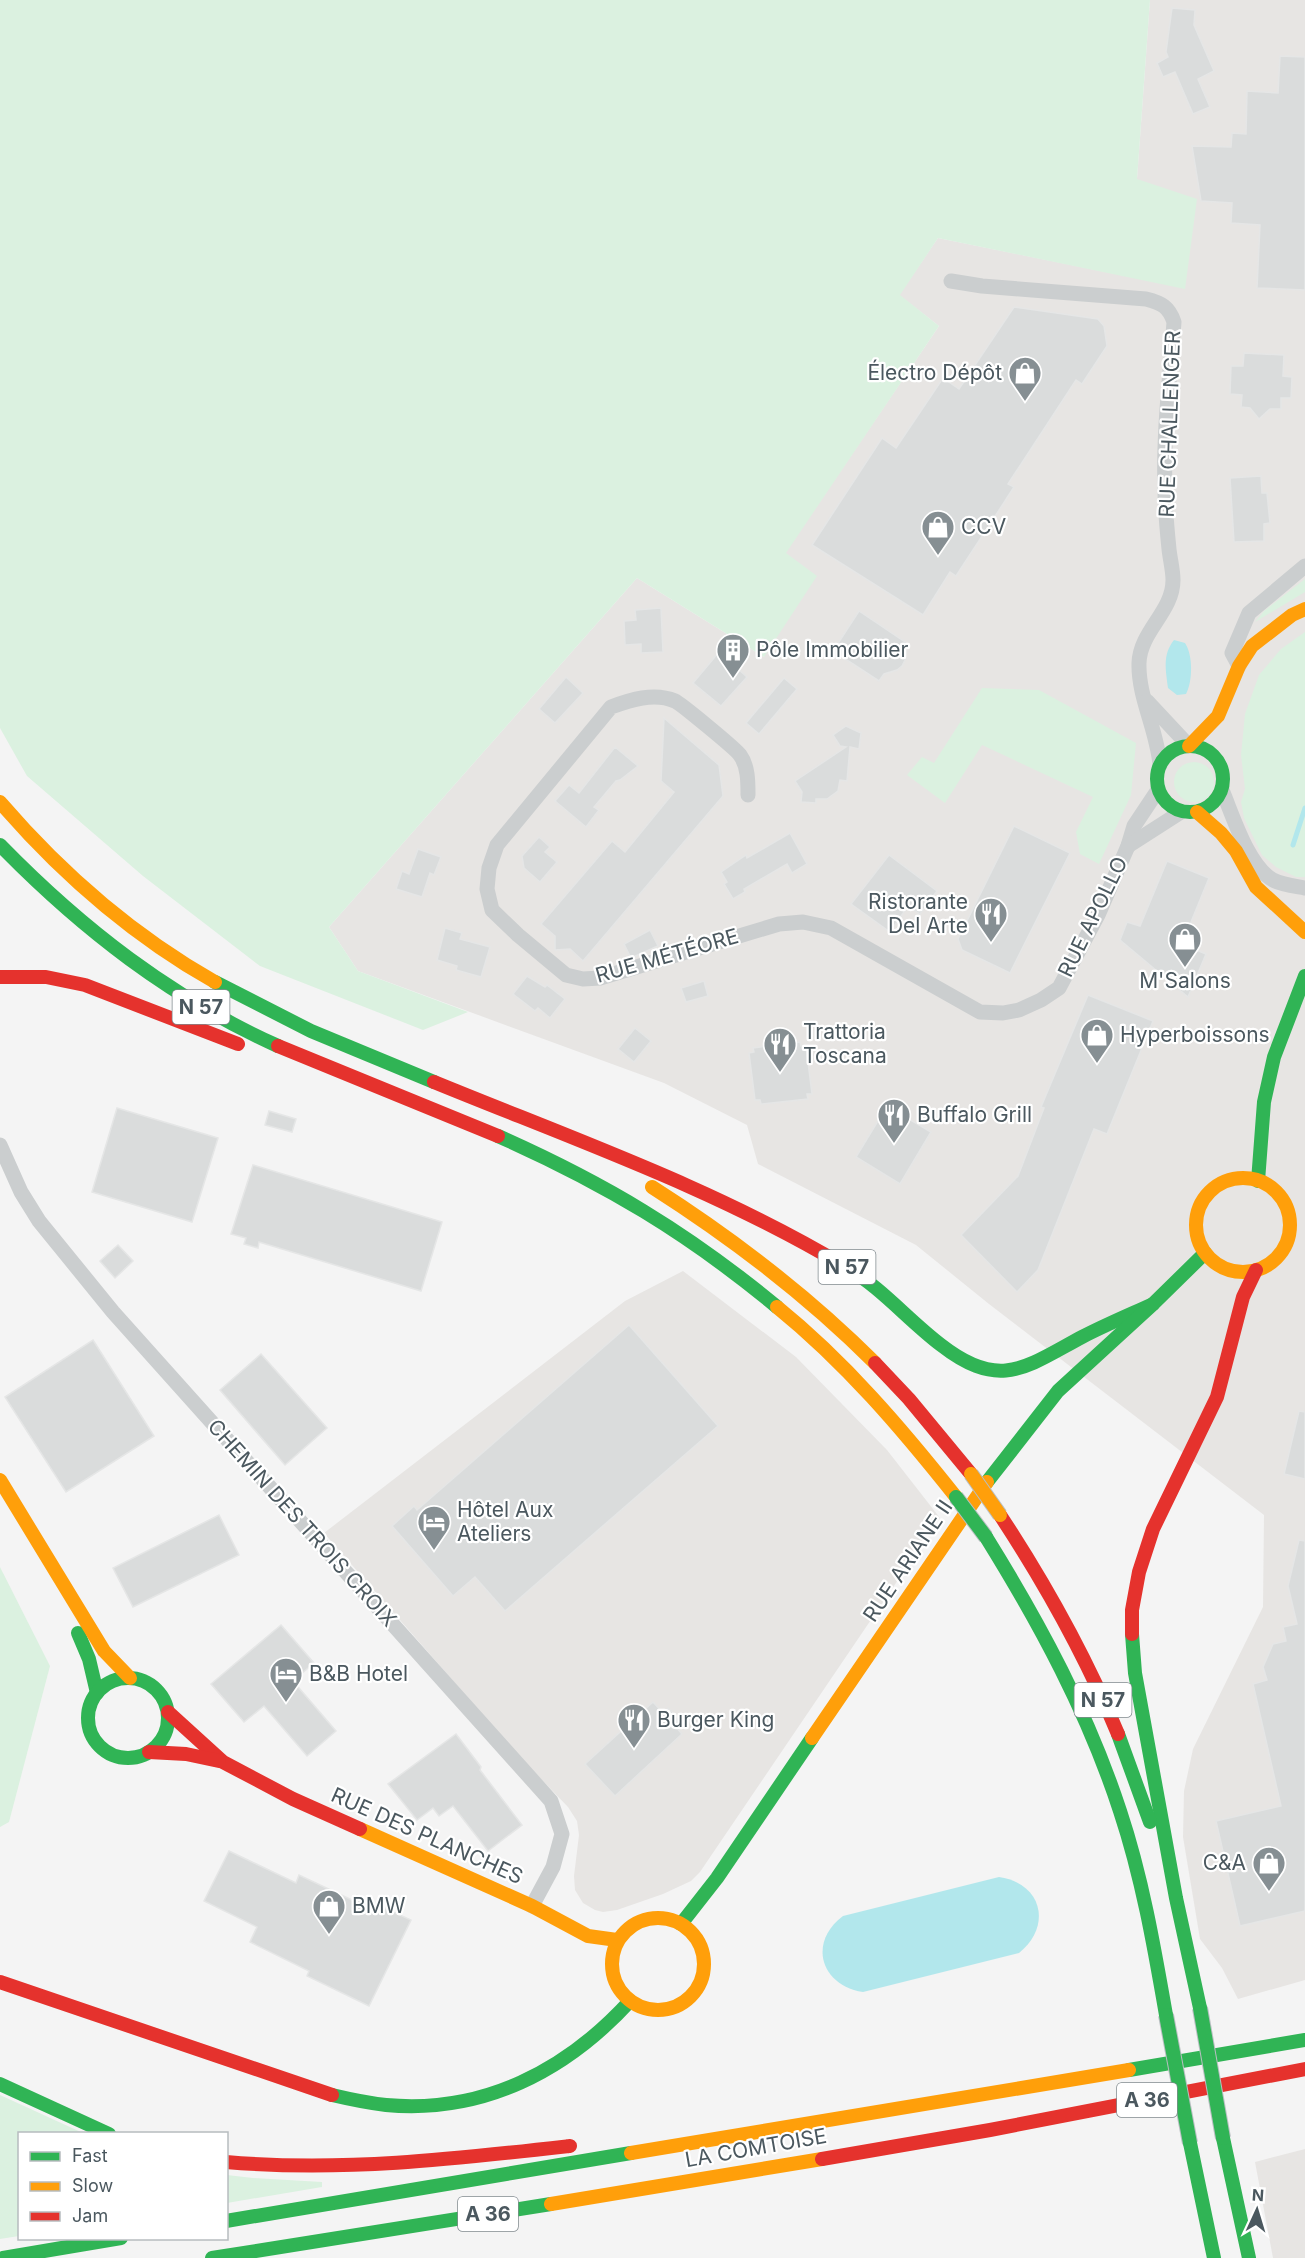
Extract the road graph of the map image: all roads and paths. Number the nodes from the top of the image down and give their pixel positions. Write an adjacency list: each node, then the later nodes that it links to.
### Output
1 (951, 281): 5 (street, RUE CHALLENGER)
2 (1305, 566): 4 (street)
3 (1305, 609): 4 (main road)
4 (1239, 666): 6 (main road)
5 (1145, 698): 6 (street); 7 (street)
6 (1189, 746): 7 (main road); 9 (main road)
7 (1160, 765): 8 (main road)
8 (1158, 790): 12 (main road); 15 (street, RUE APOLLO)
9 (1222, 790): 13 (main road); 16 (street)
10 (748, 795): 20 (street, RUE MÉTÉORE)
11 (0, 802): 22 (main road, N 57)
12 (1181, 812): 13 (main road); 15 (street)
13 (1197, 812): 17 (main road)
14 (0, 845): 21 (main road, N 57)
15 (1128, 846): 20 (street, RUE APOLLO)
16 (1305, 888)
17 (1305, 932)
18 (1305, 976): 24 (main road)
19 (0, 977): 21 (main road)
20 (1059, 988)
21 (437, 1112): 54 (main road, N 57, bridge)
22 (523, 1119): 27 (main road, N 57); 35 (main road, N 57, bridge)
23 (0, 1145): 36 (street, CHEMIN DES TROIS CROIX)
24 (1258, 1181): 25 (main road); 26 (main road)
25 (1205, 1253): 26 (main road); 27 (main road, RUE ARIANE II)
26 (1256, 1270): 35 (main road)
27 (1153, 1304): 37 (main road, RUE ARIANE II)
28 (0, 1480): 30 (main road)
29 (0, 1505): 31 (main road)
30 (130, 1678): 31 (main road); 32 (main road)
31 (97, 1693): 33 (main road)
32 (168, 1713): 33 (main road); 34 (main road)
33 (149, 1752): 34 (main road)
34 (223, 1762): 36 (main road, RUE DES PLANCHES)
35 (1176, 1898): 49 (main road, N 57, bridge)
36 (532, 1906): 38 (main road, RUE DES PLANCHES)
37 (681, 1924): 38 (main road); 40 (main road)
38 (617, 1940): 40 (main road)
39 (0, 1982): 40 (main road)
40 (630, 2001)
41 (1305, 2040): 45 (main road, LA COMTOISE / A 36)
42 (1305, 2069): 53 (main road, LA COMTOISE / A 36)
43 (0, 2084): 44 (main road)
44 (107, 2132)
45 (707, 2141): 46 (main road, A 36); 50 (main road, LA COMTOISE / A 36)
46 (613, 2143)
47 (581, 2145): 48 (main road)
48 (228, 2162)
49 (1234, 2195): 55 (main road, N 57); 56 (main road, N 57)
50 (228, 2221)
51 (109, 2240): 52 (main road)
52 (3, 2258)
53 (212, 2258)
54 (1214, 2258)
55 (1249, 2258)
56 (1254, 2258)

